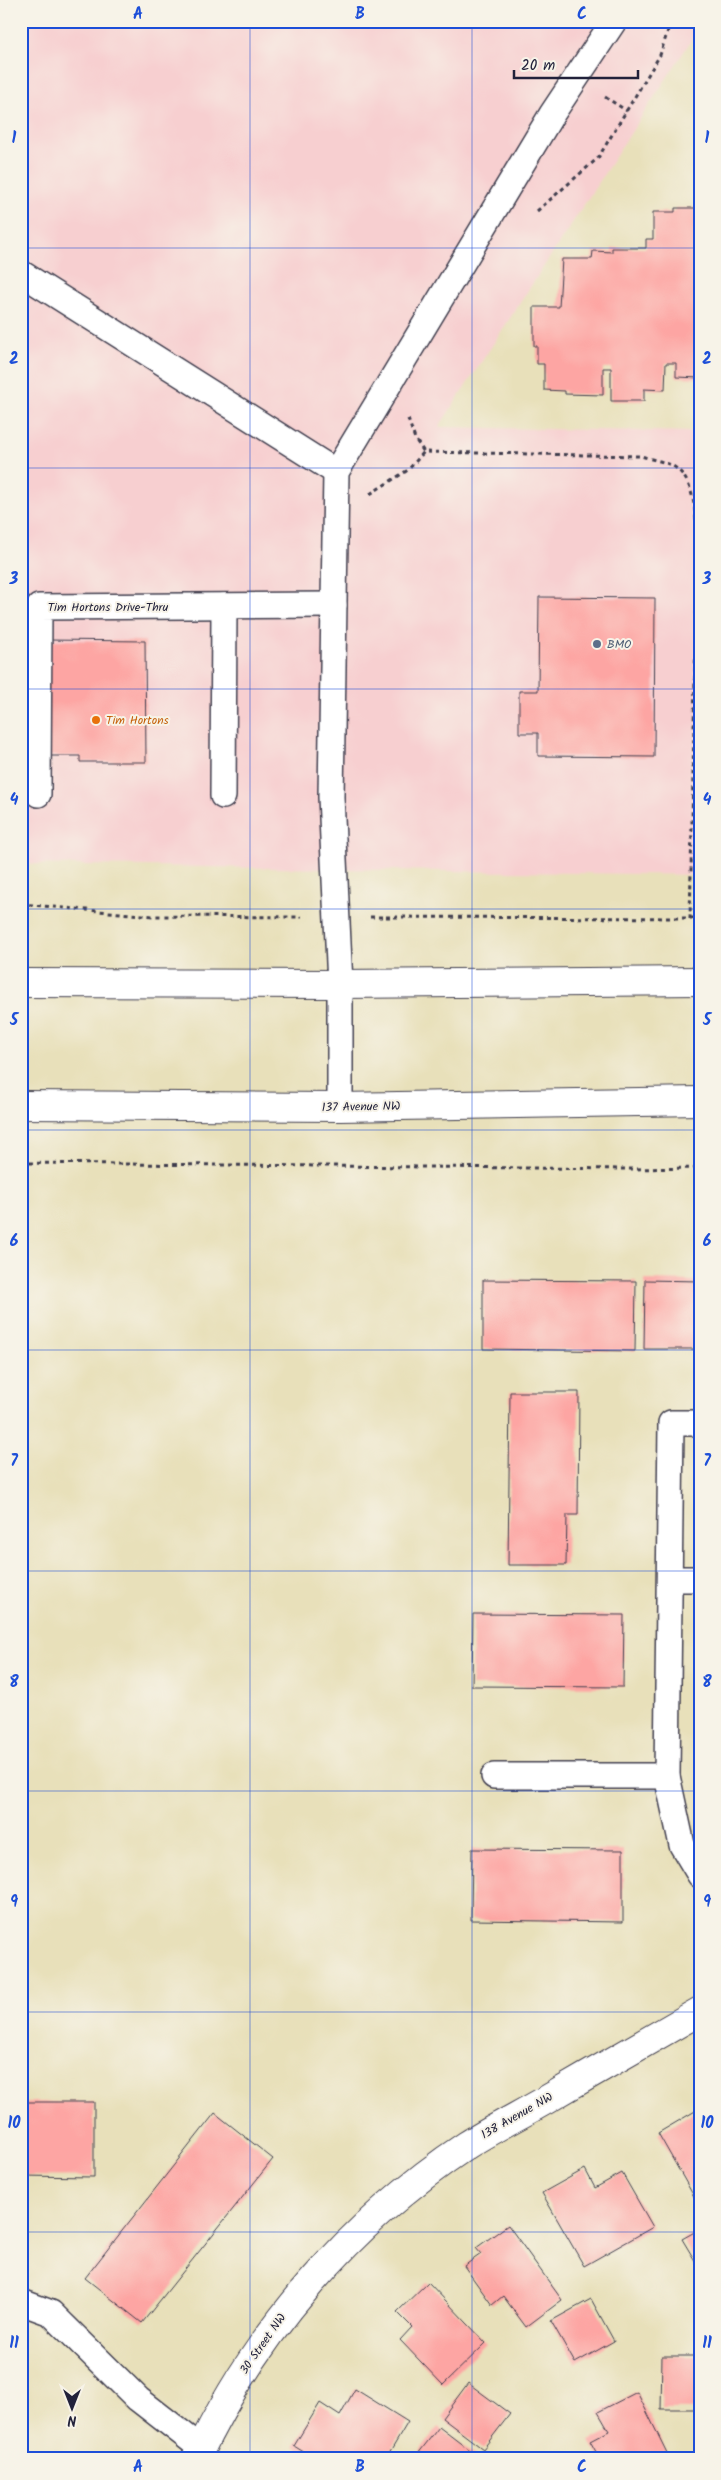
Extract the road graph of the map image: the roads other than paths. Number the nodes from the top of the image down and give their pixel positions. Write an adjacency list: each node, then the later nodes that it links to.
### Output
1 (614, 21): 3 (lane)
2 (21, 272): 3 (lane)
3 (336, 472): 4 (lane)
4 (334, 604): 5 (lane, Tim Hortons Drive-Thru); 11 (lane)
5 (224, 606): 6 (lane, Tim Hortons Drive-Thru); 7 (lane)
6 (38, 794)
7 (223, 796)
8 (700, 981): 11 (main road)
9 (21, 983): 10 (main road)
10 (165, 983): 11 (main road); 12 (main road)
11 (340, 984): 15 (lane)
12 (21, 997)
13 (700, 1101): 15 (main road, 137 Avenue NW)
14 (21, 1105): 15 (main road, 137 Avenue NW)
15 (340, 1107)
16 (700, 1423): 17 (lane)
17 (670, 1579): 18 (lane); 20 (lane)
18 (700, 1579)
19 (494, 1776): 20 (lane)
20 (667, 1776): 21 (lane)
21 (700, 1875)
22 (700, 2011): 23 (main road, 138 Avenue NW)
23 (349, 2243): 25 (main road, 30 Street NW)
24 (21, 2302): 25 (lane)
25 (199, 2453)

